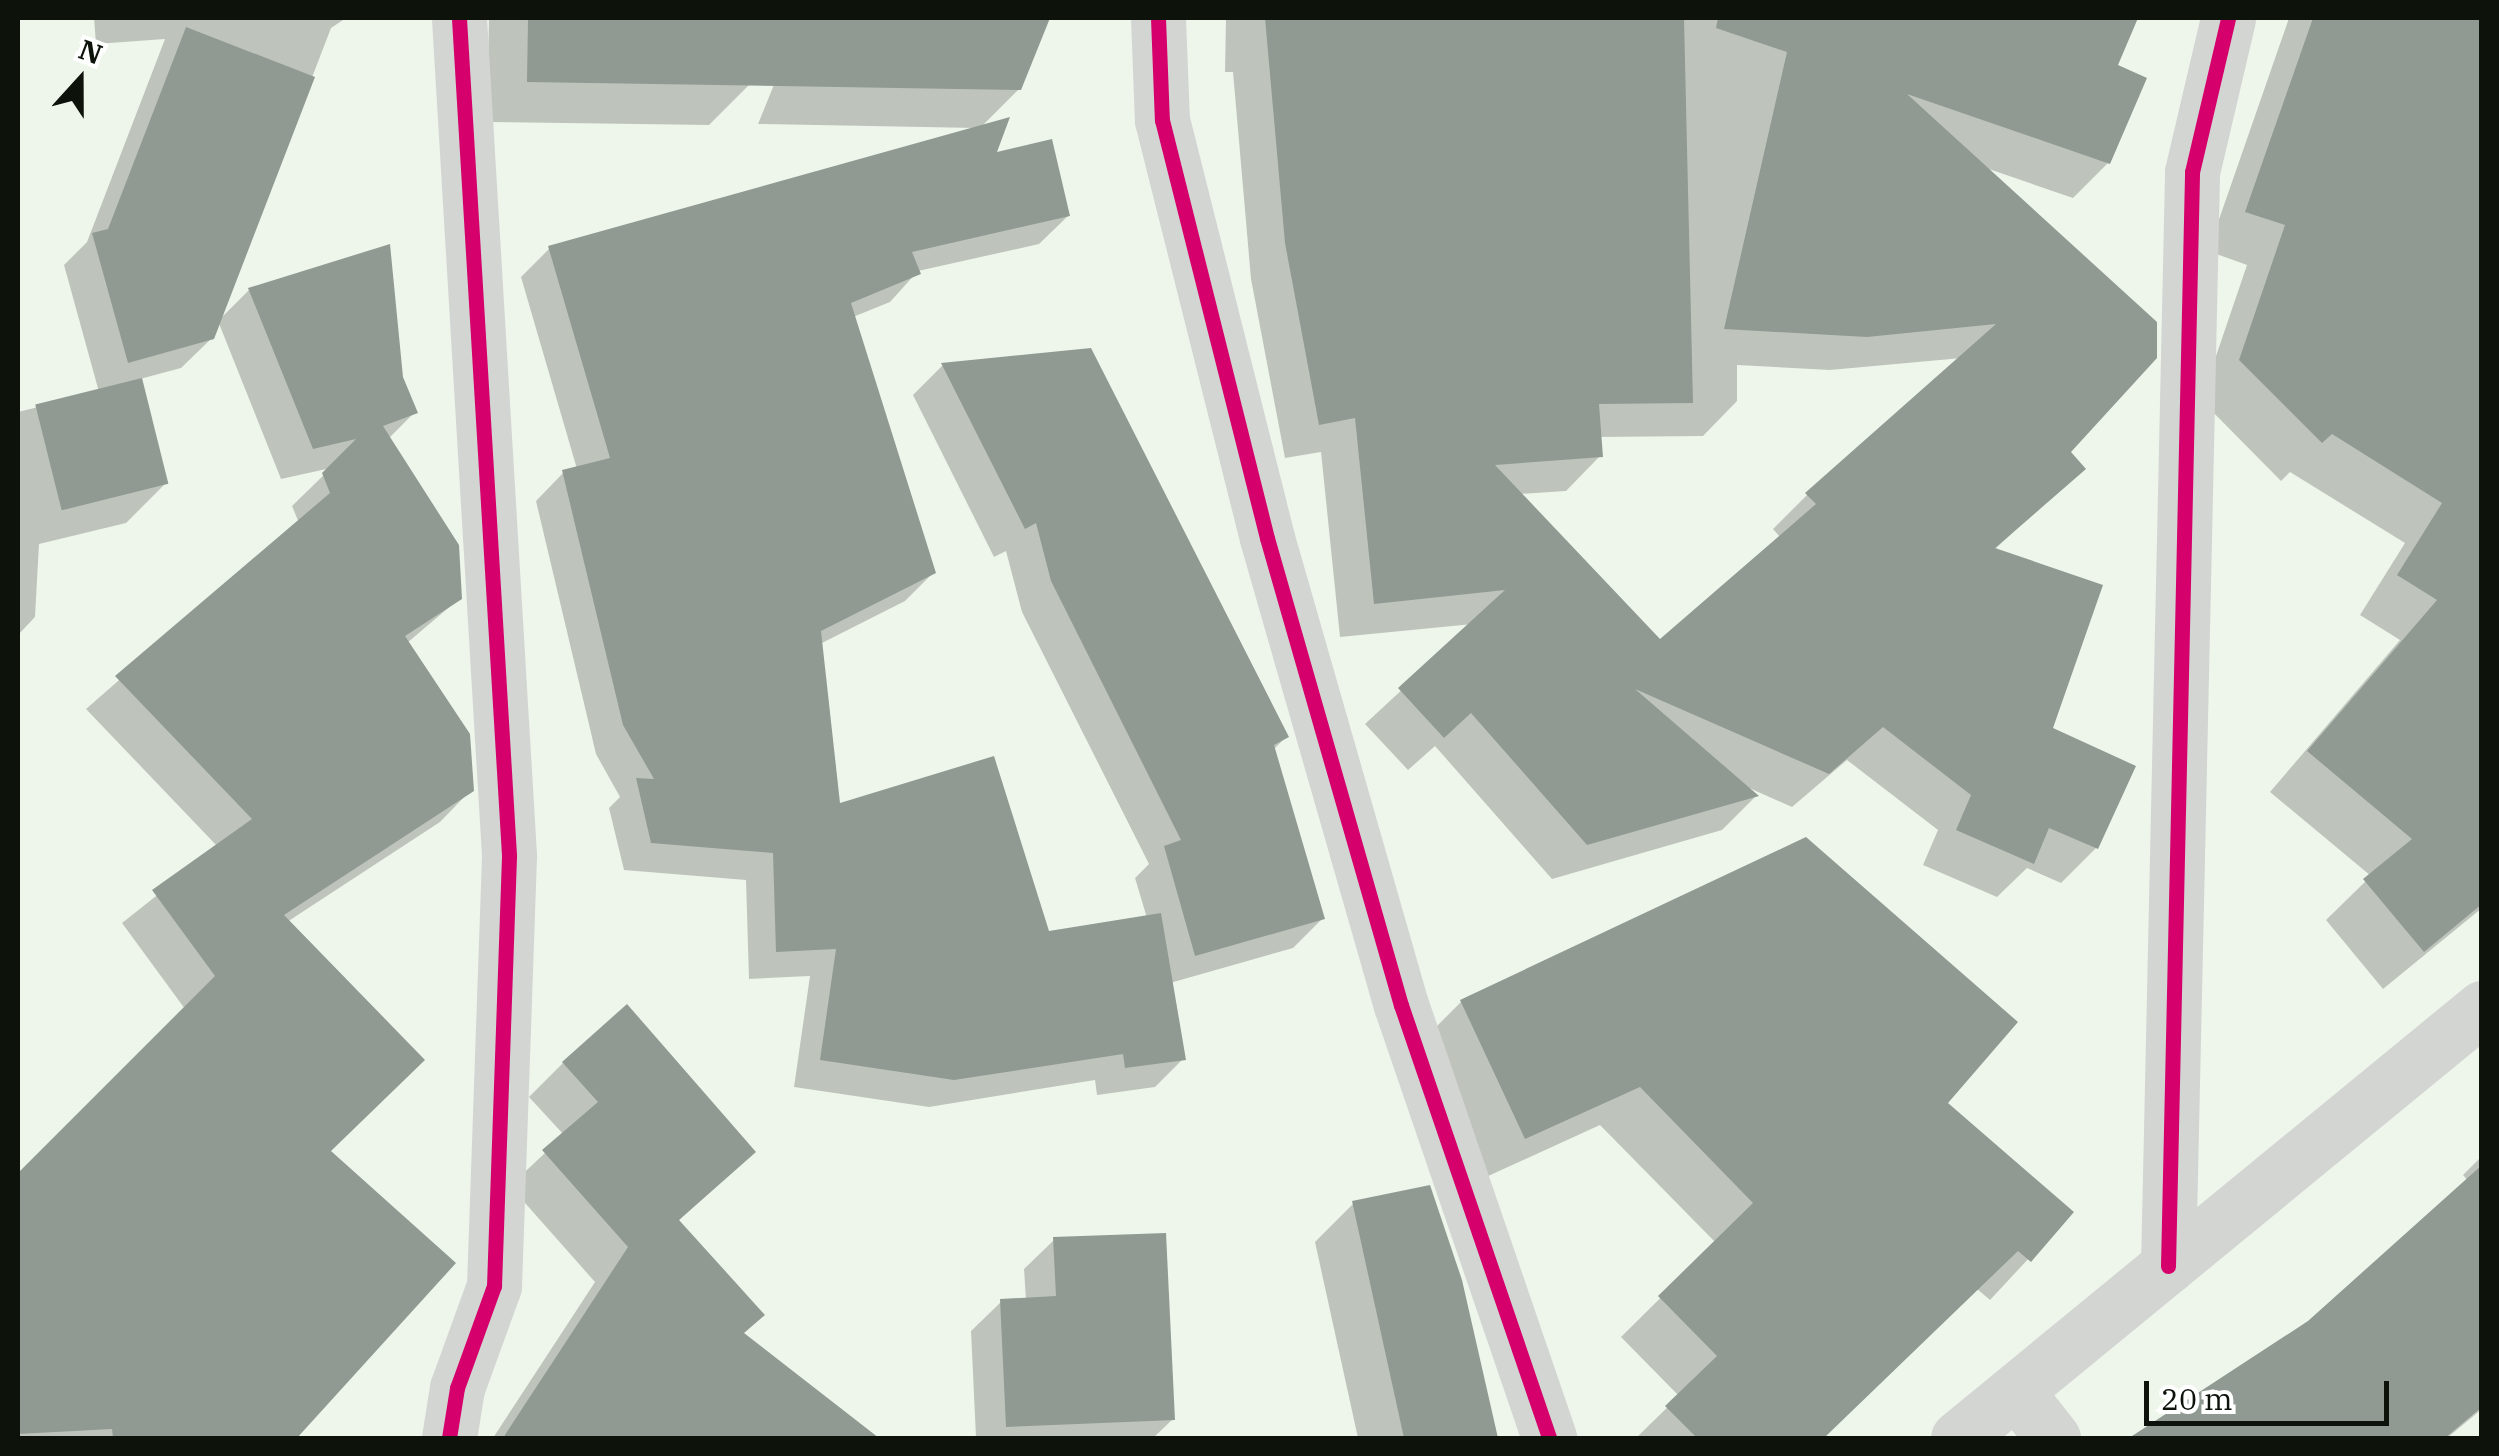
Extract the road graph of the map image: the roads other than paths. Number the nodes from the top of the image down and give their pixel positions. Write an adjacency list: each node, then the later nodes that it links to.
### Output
1 (459, 18): 7 (street)
2 (1158, 18): 8 (street)
3 (2228, 18): 5 (street)
4 (2482, 1008): 5 (street)
5 (2168, 1266): 6 (street)
6 (2016, 1391): 9 (street); 10 (street)
7 (449, 1438)
8 (1549, 1438)
9 (1958, 1438)
10 (2052, 1438)

